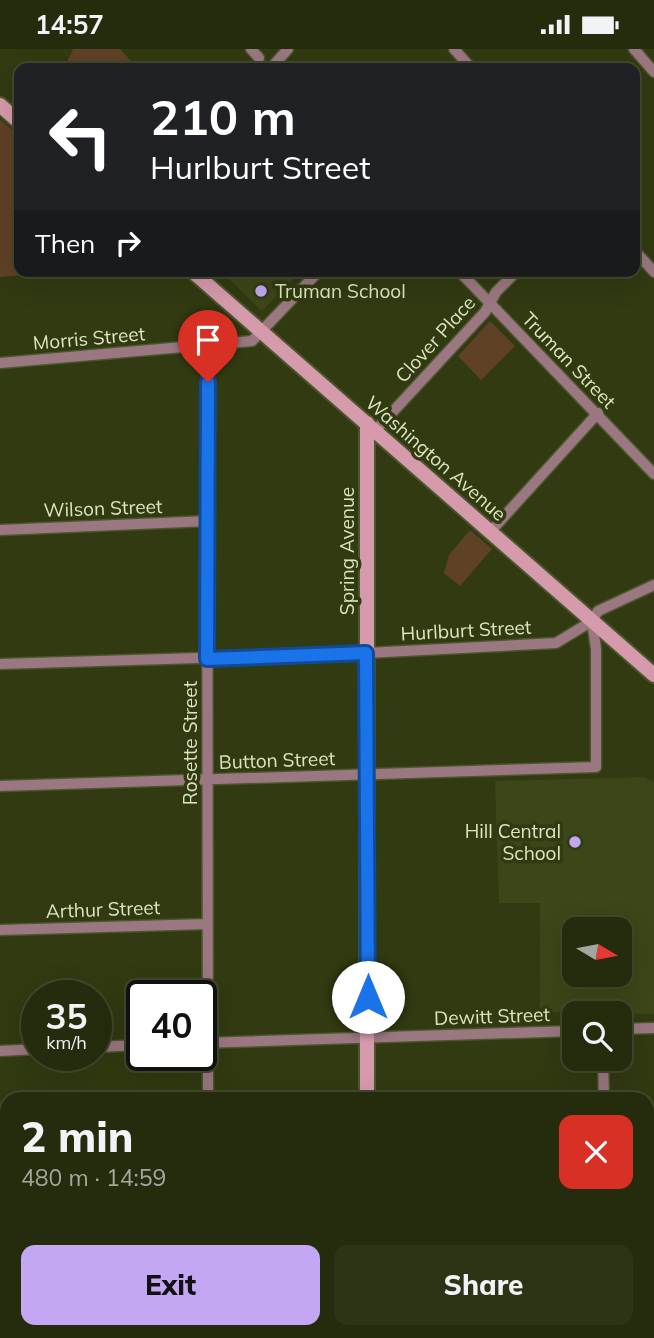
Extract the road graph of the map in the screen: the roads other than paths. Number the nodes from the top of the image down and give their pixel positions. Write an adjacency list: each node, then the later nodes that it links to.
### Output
1 (251, 49): 5 (street)
2 (288, 49): 6 (street)
3 (454, 49): 7 (street)
4 (634, 49): 8 (street)
5 (259, 58)
6 (275, 63)
7 (467, 63)
8 (654, 72)
9 (0, 105): 10 (street)
10 (14, 118)
11 (640, 257): 12 (street)
12 (654, 272)
13 (199, 277): 18 (street, Washington Avenue)
14 (313, 277): 18 (street, Morris Street)
15 (465, 277): 17 (street, Truman Street)
16 (511, 277): 17 (street, Clover Place)
17 (490, 304): 21 (street, Truman Street); 22 (street, Clover Place)
18 (262, 332): 19 (street, Morris Street); 22 (street, Washington Avenue)
19 (207, 346): 20 (street, Morris Street); 24 (street, Rosette Street)
20 (0, 363)
21 (598, 413): 23 (street, Truman Street); 26 (street)
22 (371, 426): 26 (street, Washington Avenue); 29 (street, Spring Avenue)
23 (654, 474)
24 (208, 521): 25 (street, Wilson Street); 30 (street, Rosette Street)
25 (0, 530)
26 (490, 532): 28 (street, Washington Avenue)
27 (654, 585): 28 (street, Hurlburt Street)
28 (592, 621): 29 (street, Hurlburt Street); 32 (street, Washington Avenue); 33 (street, Button Street)
29 (366, 653): 30 (street, Hurlburt Street); 33 (street, Spring Avenue)
30 (207, 659): 31 (street, Hurlburt Street); 34 (street, Rosette Street)
31 (0, 664)
32 (654, 675)
33 (367, 775): 34 (street, Button Street); 42 (street, Spring Avenue)
34 (207, 779): 35 (street, Button Street); 36 (street, Rosette Street)
35 (0, 786)
36 (207, 924): 37 (street, Arthur Street); 38 (street, Rosette Street)
37 (0, 930)
38 (206, 980)
39 (654, 1028): 40 (street)
40 (632, 1029)
41 (562, 1031): 42 (street, Dewitt Street)
42 (368, 1037): 43 (street, Dewitt Street); 49 (street, Spring Avenue)
43 (217, 1043)
44 (21, 1050): 45 (street)
45 (0, 1051)
46 (206, 1071): 48 (street, Rosette Street)
47 (603, 1071): 50 (street)
48 (208, 1092)
49 (367, 1092)
50 (604, 1092)

